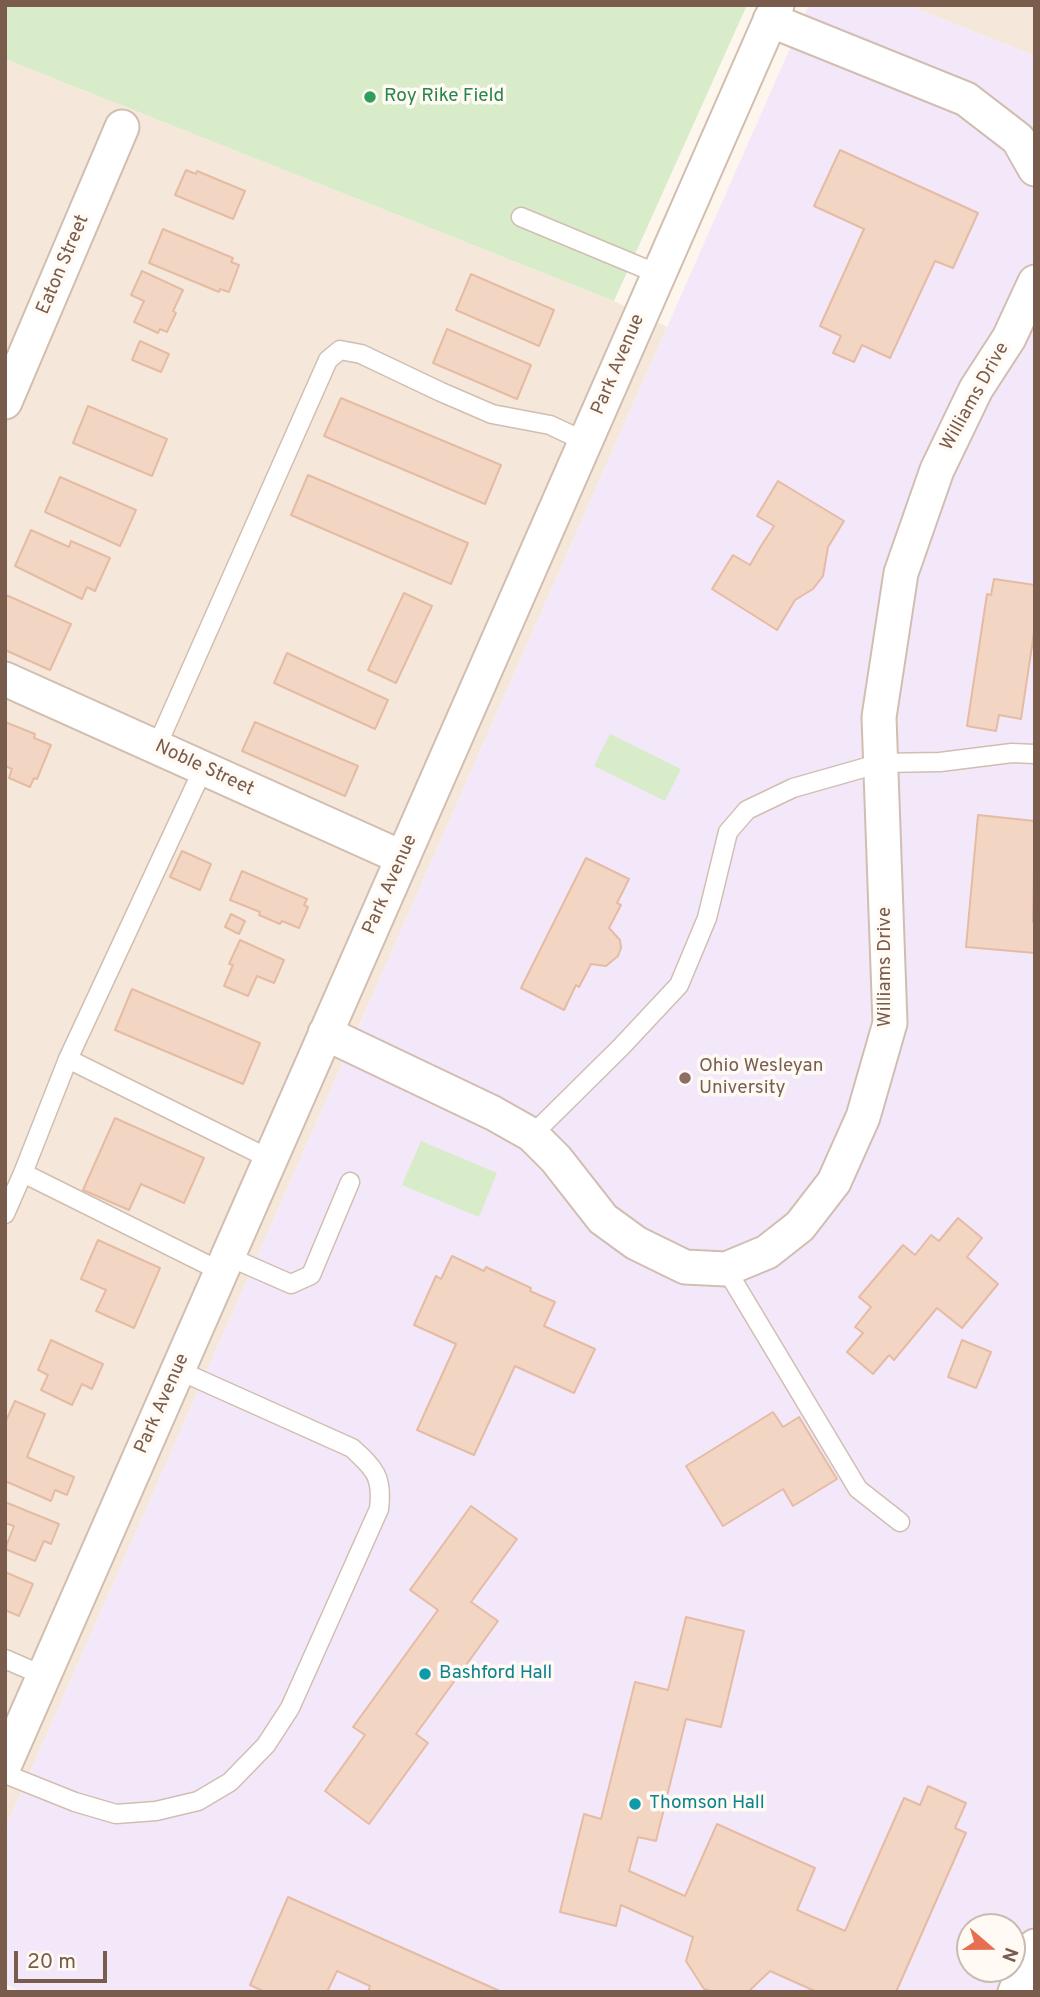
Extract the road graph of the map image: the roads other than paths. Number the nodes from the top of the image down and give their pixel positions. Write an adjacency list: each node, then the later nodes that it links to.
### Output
1 (774, 13): 3 (street); 5 (street, Park Avenue)
2 (122, 127): 7 (street, Eaton Street)
3 (1035, 169)
4 (521, 217): 5 (lane)
5 (658, 274): 8 (street, Park Avenue)
6 (1035, 282): 12 (street, Williams Drive)
7 (5, 402)
8 (586, 442): 10 (lane); 14 (street, Park Avenue)
9 (5, 679): 10 (street, Noble Street)
10 (156, 748): 13 (street, Noble Street)
11 (1035, 754): 12 (lane)
12 (881, 763): 17 (lane); 23 (street, Williams Drive)
13 (203, 769): 14 (street, Noble Street); 16 (lane)
14 (403, 859): 15 (street, Park Avenue)
15 (325, 1033): 17 (street, Williams Drive); 18 (street, Park Avenue)
16 (68, 1059): 18 (lane); 19 (lane)
17 (533, 1135): 23 (street, Williams Drive)
18 (270, 1158): 22 (street, Park Avenue)
19 (23, 1173): 21 (lane); 22 (lane)
20 (350, 1182): 22 (lane)
21 (5, 1214)
22 (223, 1264): 24 (street, Park Avenue)
23 (726, 1269): 25 (lane)
24 (178, 1370): 27 (street, Park Avenue); 29 (lane)
25 (900, 1522)
26 (5, 1659): 27 (lane)
27 (44, 1676): 28 (street, Park Avenue)
28 (5, 1764)
29 (5, 1774)
30 (1035, 1946): 31 (street)
31 (1015, 1992)

